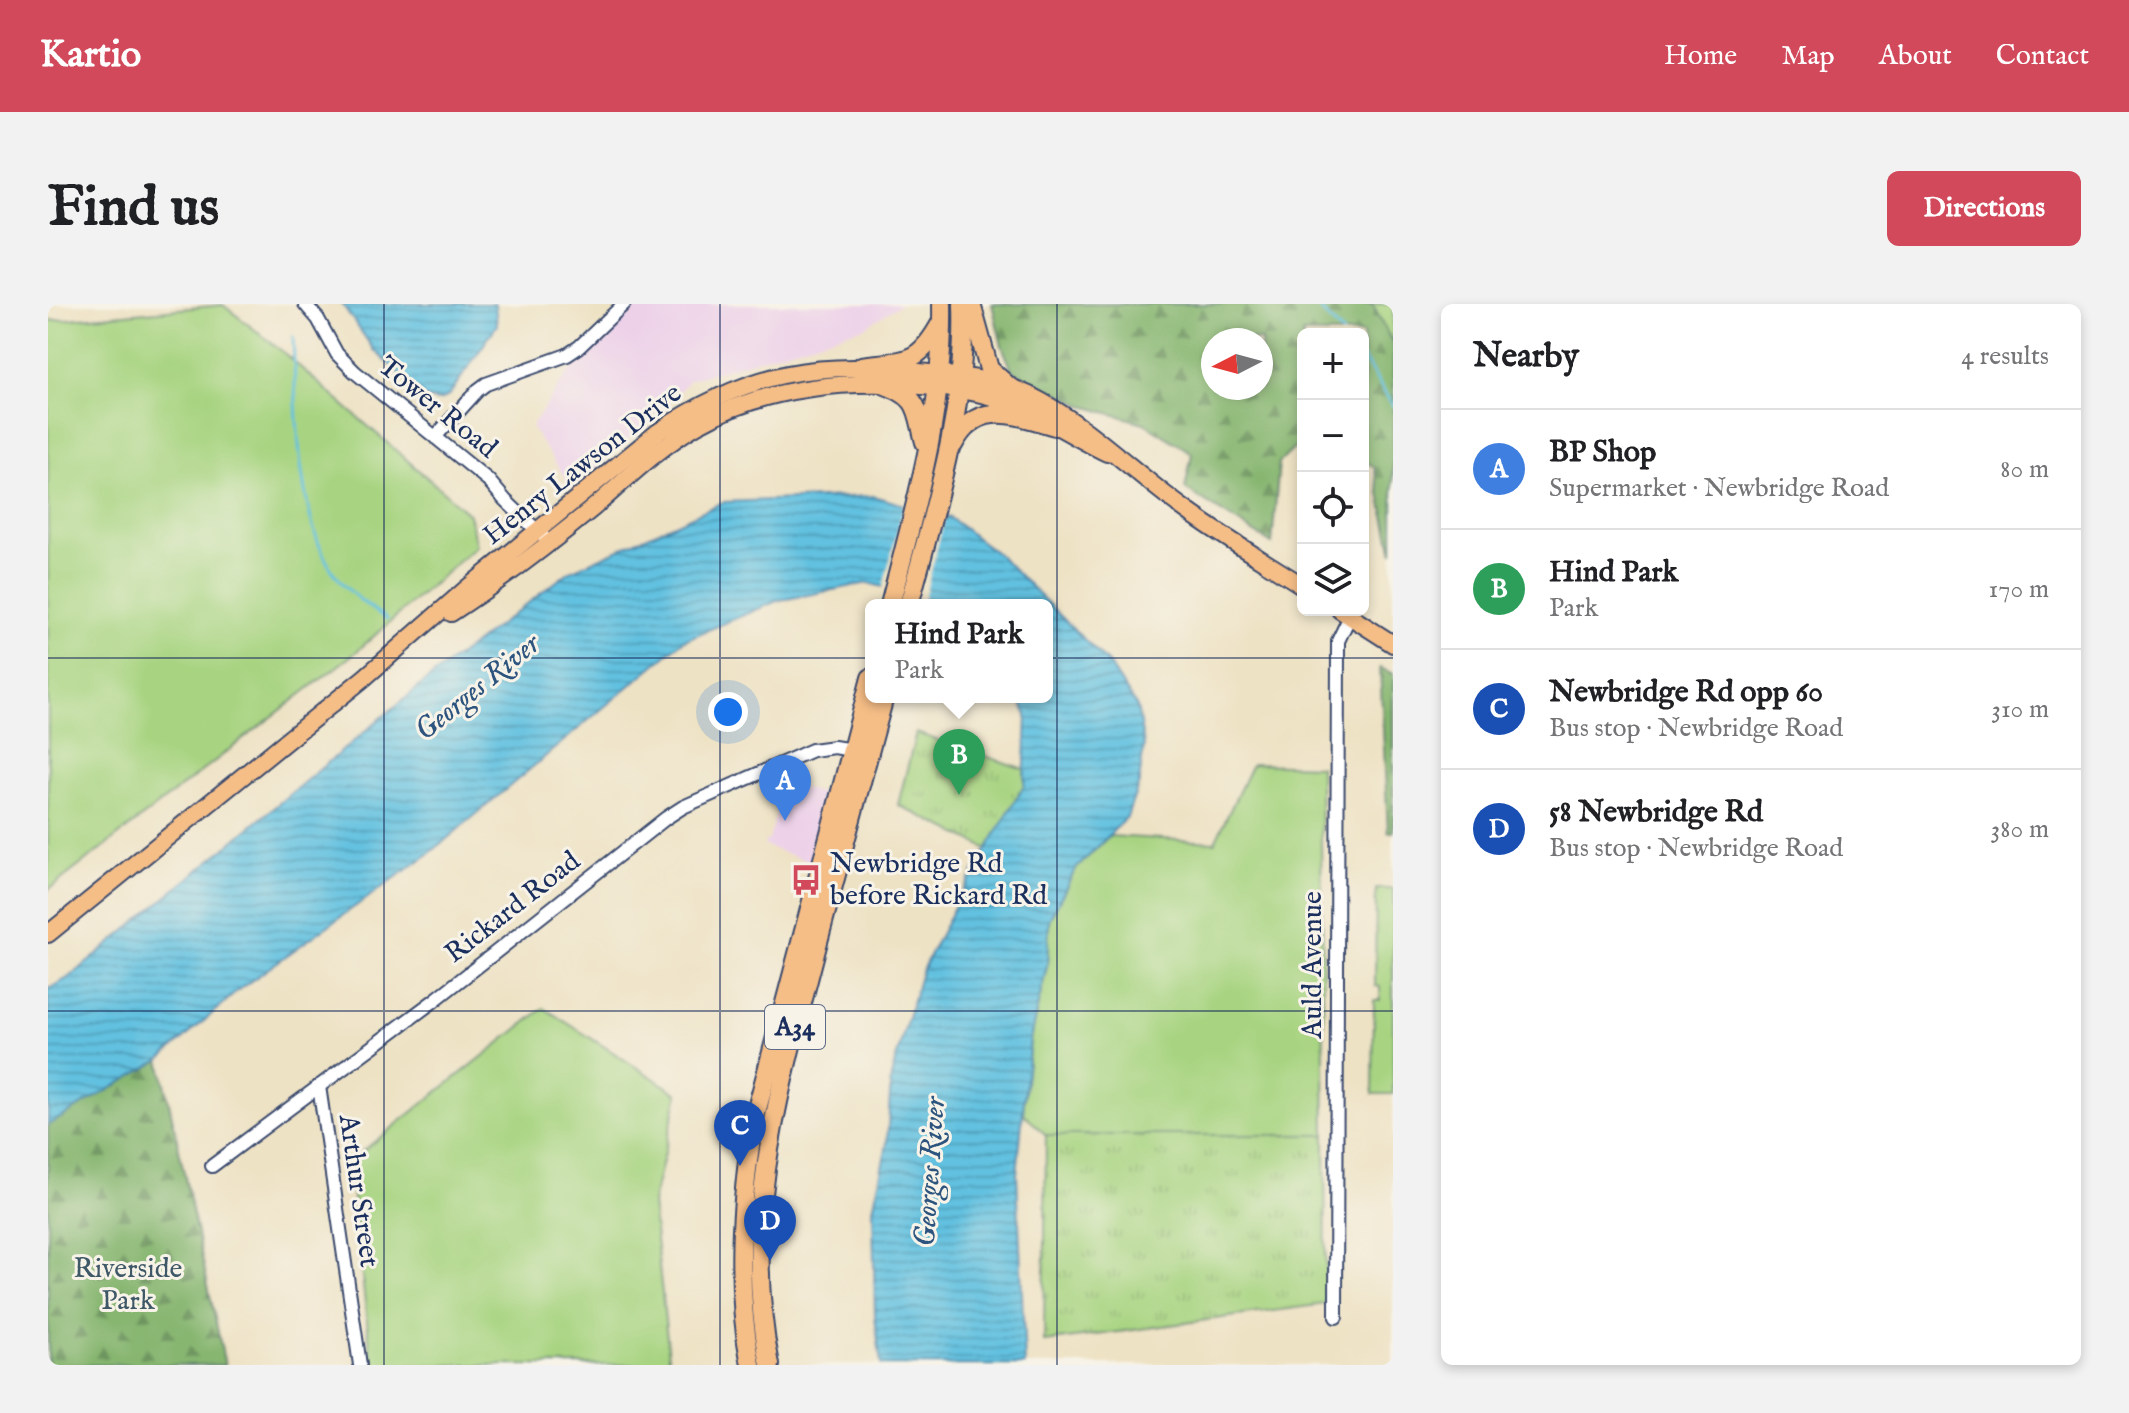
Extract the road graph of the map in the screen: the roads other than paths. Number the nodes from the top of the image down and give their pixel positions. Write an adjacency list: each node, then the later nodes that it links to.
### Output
1 (305, 304): 12 (street, Tower Road)
2 (624, 304): 12 (street)
3 (963, 304): 8 (highway)
4 (971, 304): 10 (highway)
5 (942, 312): 6 (highway); 7 (highway)
6 (862, 366): 7 (main road, Henry Lawson Drive); 17 (main road, Henry Lawson Drive)
7 (940, 381): 8 (main road, Henry Lawson Drive); 9 (main road, Henry Lawson Drive); 13 (highway)
8 (961, 383): 10 (main road, Henry Lawson Drive); 11 (main road, Henry Lawson Drive); 15 (highway)
9 (883, 384): 13 (highway); 17 (main road, Henry Lawson Drive)
10 (1008, 386): 14 (main road, Henry Lawson Drive)
11 (1055, 426): 14 (main road, Henry Lawson Drive); 15 (highway)
12 (436, 436): 17 (street, Tower Road)
13 (928, 453): 16 (highway)
14 (1116, 457): 18 (main road, Henry Lawson Drive)
15 (946, 462): 16 (highway)
16 (929, 492): 19 (highway); 20 (highway)
17 (544, 536): 27 (main road, Henry Lawson Drive)
18 (1297, 582)
19 (892, 599)
20 (910, 599)
21 (1344, 616): 30 (street, Auld Avenue)
22 (1350, 616): 23 (main road)
23 (1393, 644)
24 (868, 703): 26 (highway, A34)
25 (881, 703): 26 (highway, A34)
26 (861, 751): 28 (street, Rickard Road); 32 (highway, A34); 33 (highway, A34)
27 (48, 934)
28 (319, 1086): 29 (street, Rickard Road); 31 (street, Arthur Street)
29 (212, 1166)
30 (1336, 1317)
31 (360, 1365)
32 (751, 1365)
33 (770, 1365)

